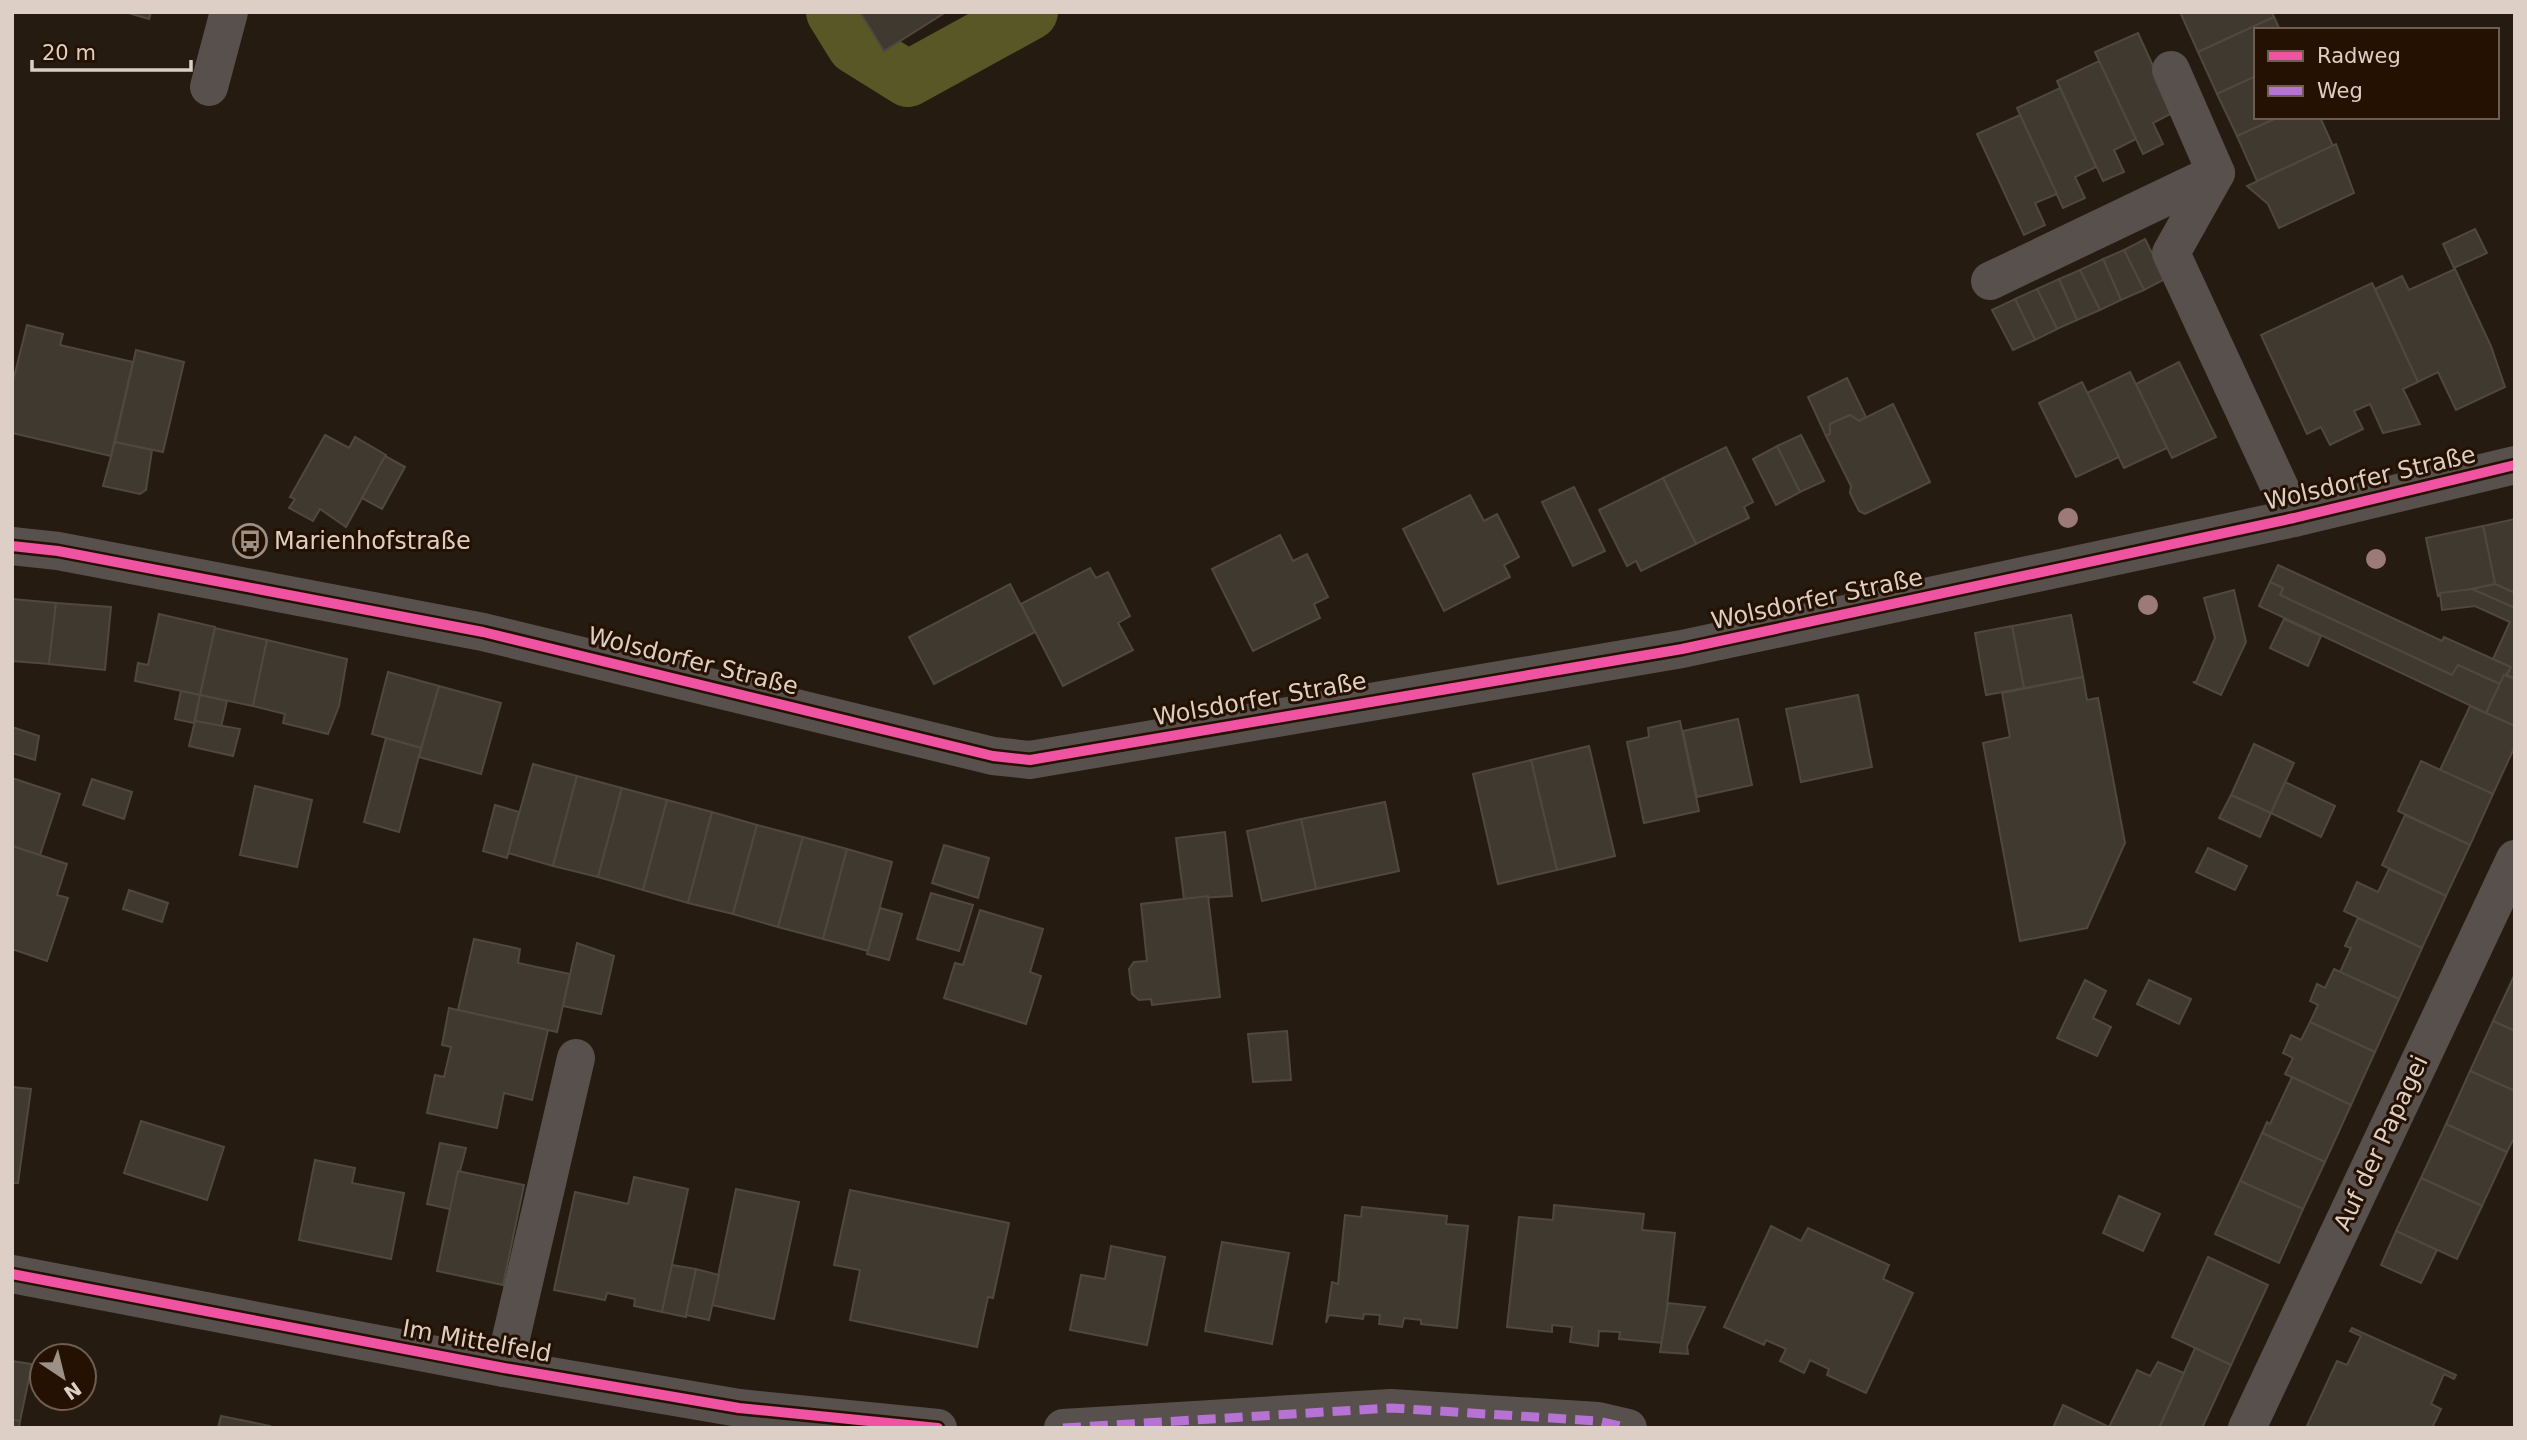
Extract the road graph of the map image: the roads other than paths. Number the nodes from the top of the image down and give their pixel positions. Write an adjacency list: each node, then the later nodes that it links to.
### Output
1 (229, 12): 3 (street)
2 (2171, 70): 4 (street)
3 (209, 87)
4 (2216, 173): 5 (street); 7 (street)
5 (1990, 281)
6 (2515, 465): 7 (street, Wolsdorfer Straße)
7 (2294, 518): 8 (street, Wolsdorfer Straße)
8 (12, 546)
9 (2515, 859): 17 (street, Auf der Papagei)
10 (576, 1058): 12 (street, Im Mittelfeld)
11 (12, 1274): 12 (street, Im Mittelfeld)
12 (504, 1368): 13 (street, Im Mittelfeld)
13 (738, 1418): 14 (street, Im Mittelfeld)
14 (938, 1428)
15 (1063, 1428): 16 (street)
16 (1628, 1428)
17 (2247, 1428)

